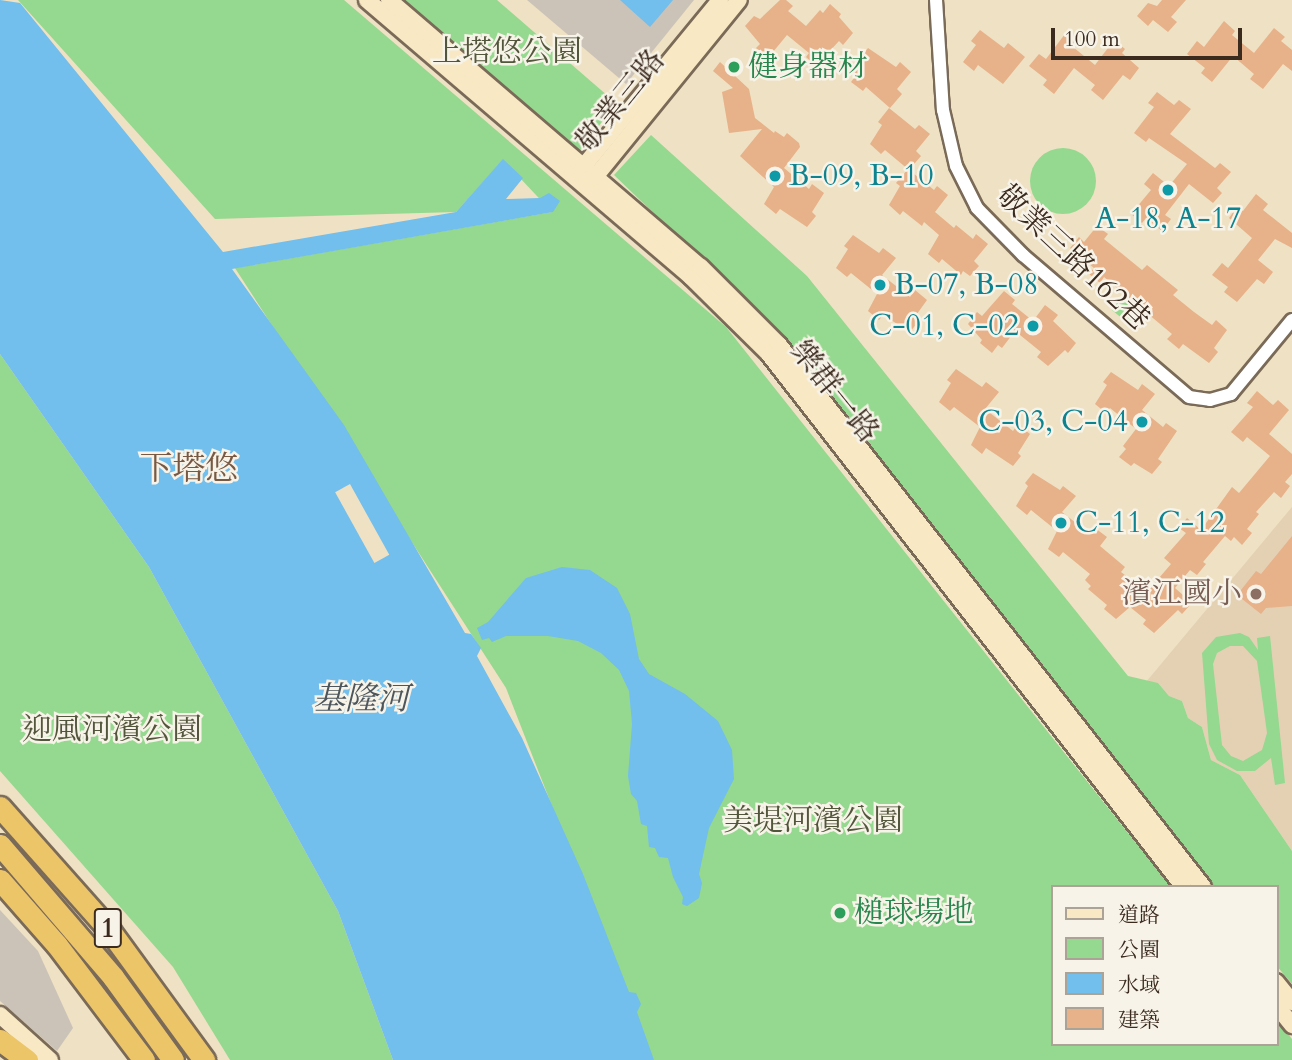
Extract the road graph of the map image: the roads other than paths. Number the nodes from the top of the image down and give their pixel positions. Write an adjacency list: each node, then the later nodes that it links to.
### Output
1 (367, 0): 6 (main road, 樂群一路)
2 (389, 0): 6 (main road, 樂群一路)
3 (720, 0): 6 (main road, 敬業三路)
4 (739, 0): 6 (main road, 敬業三路)
5 (936, 0): 7 (street, 敬業三路162巷)
6 (586, 175): 11 (main road, 樂群一路); 12 (main road, 樂群一路)
7 (1292, 320)
8 (0, 807): 25 (highway, 1)
9 (0, 845): 24 (highway, 1)
10 (0, 880): 23 (highway, 1)
11 (1182, 885)
12 (1201, 885)
13 (1278, 984): 14 (main road)
14 (1292, 1002)
15 (1278, 1008): 17 (main road)
16 (0, 1015): 22 (main road)
17 (1292, 1025)
18 (0, 1040): 21 (highway)
19 (0, 1048): 20 (highway)
20 (12, 1060)
21 (27, 1060)
22 (50, 1060)
23 (144, 1060)
24 (173, 1060)
25 (204, 1060)

